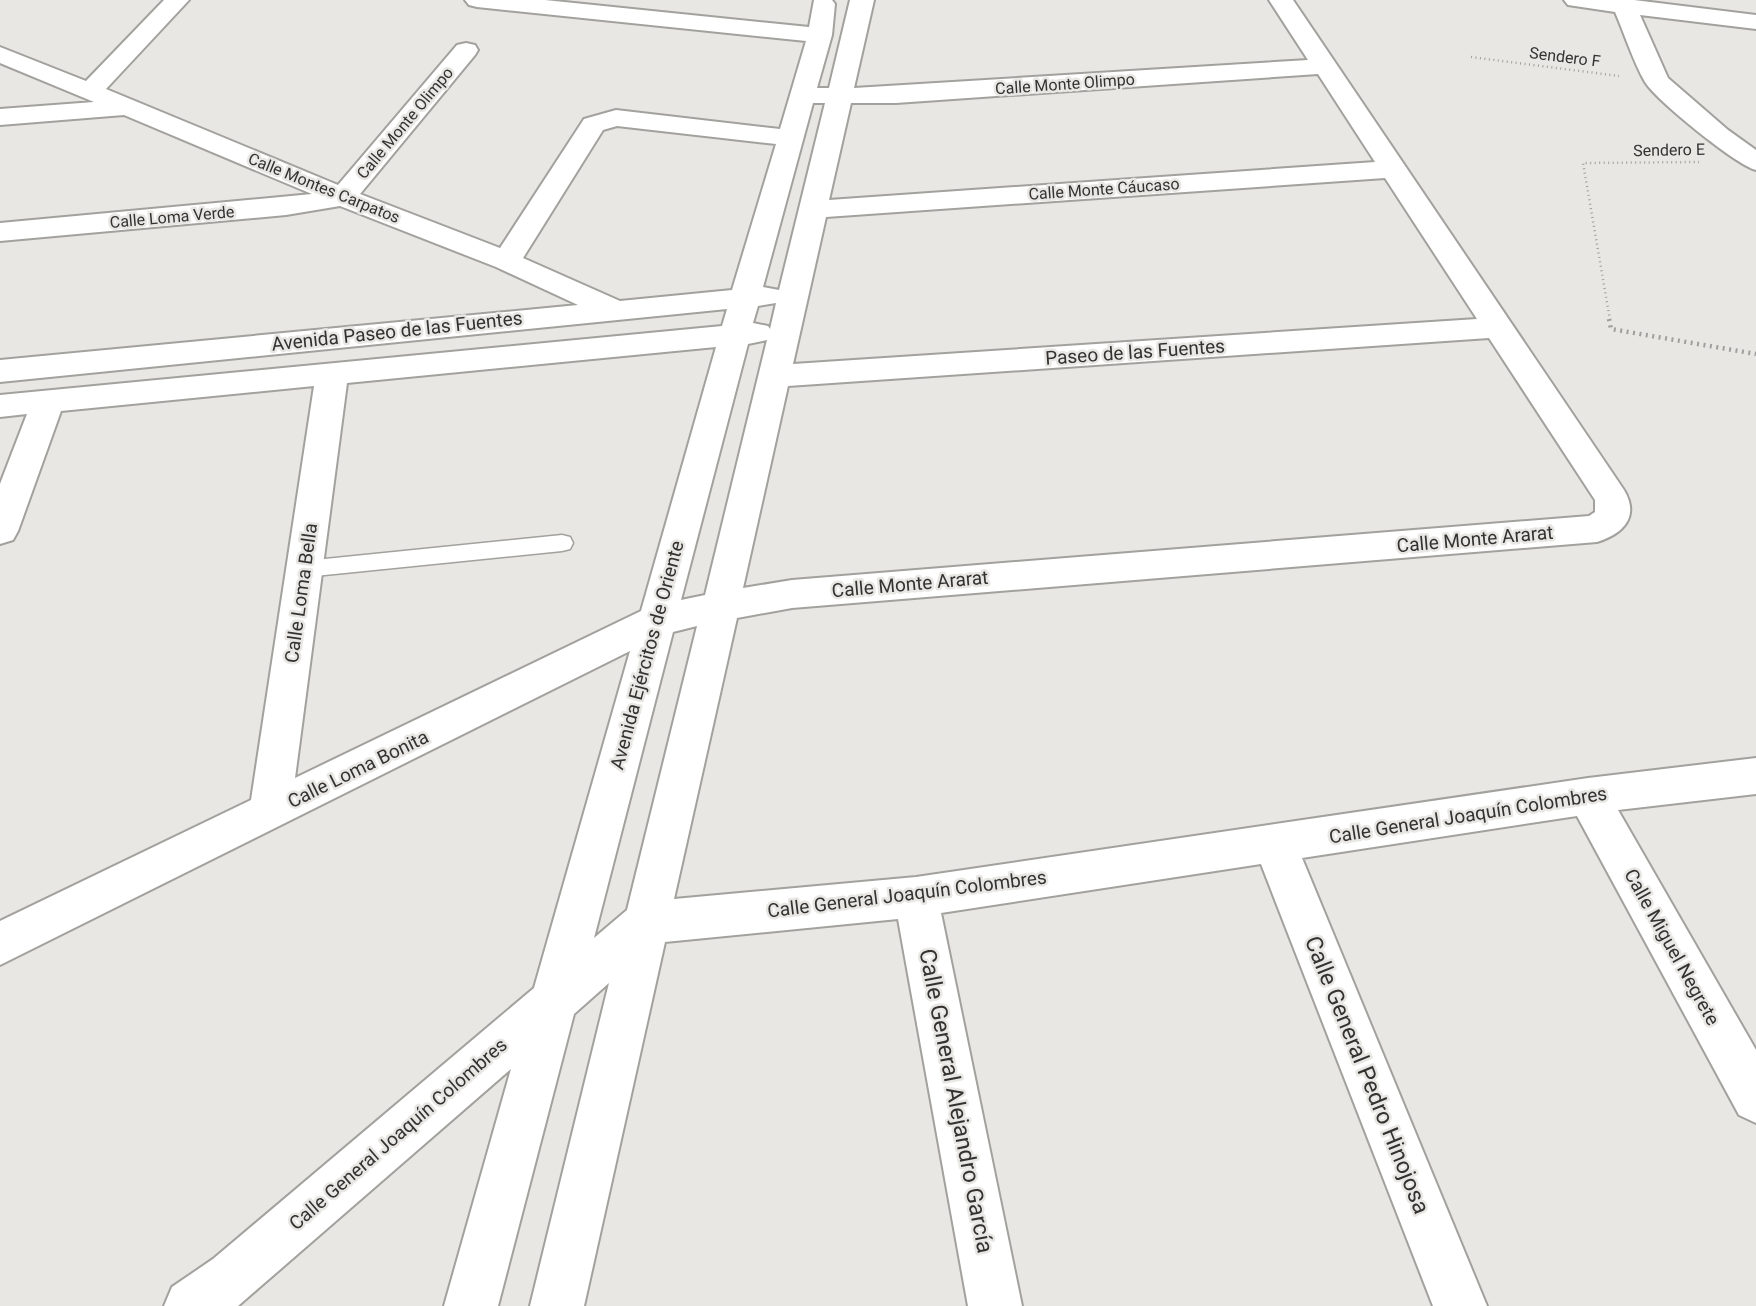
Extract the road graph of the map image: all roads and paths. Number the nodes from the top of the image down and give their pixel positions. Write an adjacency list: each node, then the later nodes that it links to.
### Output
1 (177, 0): 15 (street)
2 (477, 0): 7 (street)
3 (861, 0): 8 (street); 16 (street, Avenida Ejércitos de Oriente)
4 (1281, 0): 13 (street, Calle Monte Ararat)
5 (1576, 0): 6 (street)
6 (1623, 4): 9 (street); 14 (street)
7 (611, 6): 8 (street)
8 (821, 13): 16 (street, Avenida Ejércitos de Oriente)
9 (1756, 22)
10 (466, 50): 22 (street, Calle Monte Olimpo)
11 (0, 54): 15 (street, Calle Montes Carpatos)
12 (1471, 57): 14 (path, Sendero F)
13 (1327, 66): 16 (street, Calle Monte Olimpo); 21 (street, Calle Monte Ararat)
14 (1657, 81): 20 (street)
15 (90, 91): 17 (street, Calle Montes Carpatos)
16 (822, 97): 19 (street, Avenida Ejércitos de Oriente); 23 (street, Avenida Ejércitos de Oriente)
17 (127, 107): 18 (street); 22 (street, Calle Montes Carpatos)
18 (0, 117)
19 (790, 138): 25 (street); 27 (street, Avenida Ejércitos de Oriente)
20 (1756, 162): 33 (path, Sendero E)
21 (1393, 169): 23 (street, Calle Monte Cáucaso); 29 (street, Calle Monte Ararat)
22 (343, 197): 24 (street, Calle Loma Verde); 25 (street, Calle Montes Carpatos)
23 (814, 209): 26 (street, Avenida Ejércitos de Oriente)
24 (0, 232)
25 (506, 261): 28 (street, Calle Montes Carpatos)
26 (794, 294): 27 (street, Avenida Paseo de las Fuentes); 30 (street, Avenida Ejércitos de Oriente)
27 (744, 298): 28 (street, Avenida Paseo de las Fuentes); 31 (street, Avenida Ejércitos de Oriente)
28 (614, 310): 32 (street); 34 (street, Avenida Paseo de las Fuentes)
29 (1496, 328): 36 (street, Paseo de las Fuentes); 42 (street, Calle Monte Ararat)
30 (786, 330): 31 (street, Avenida Paseo de las Fuentes); 36 (street, Avenida Ejércitos de Oriente)
31 (735, 335): 32 (street, Avenida Paseo de las Fuentes); 43 (street, Avenida Ejércitos de Oriente)
32 (615, 346): 35 (street, Avenida Paseo de las Fuentes)
33 (1756, 354)
34 (0, 371)
35 (332, 373): 37 (street, Avenida Paseo de las Fuentes); 41 (street, Calle Loma Bella)
36 (775, 376): 42 (street, Avenida Ejércitos de Oriente)
37 (48, 401): 38 (street, Avenida Paseo de las Fuentes); 39 (street)
38 (0, 406)
39 (0, 531)
40 (562, 543): 41 (lane)
41 (305, 569): 46 (street, Calle Loma Bella)
42 (719, 606): 43 (street, Calle Loma Bonita); 49 (street, Avenida Ejércitos de Oriente)
43 (656, 621): 46 (street, Calle Loma Bonita); 51 (street, Avenida Ejércitos de Oriente)
44 (1756, 776): 45 (street, Calle General Joaquín Colombres)
45 (1588, 796): 47 (street, Calle General Joaquín Colombres); 52 (street, Calle Miguel Negrete)
46 (270, 812): 50 (street, Calle Loma Bonita)
47 (1275, 845): 48 (street, Calle General Joaquín Colombres); 57 (street, Calle General Pedro Hinojosa)
48 (916, 897): 49 (street, Calle General Joaquín Colombres); 56 (street, Calle General Alejandro García)
49 (645, 922): 51 (street, Calle General Joaquín Colombres); 55 (street, Avenida Ejércitos de Oriente)
50 (0, 944)
51 (552, 1001): 53 (street, Calle General Joaquín Colombres); 54 (street, Avenida Ejércitos de Oriente)
52 (1756, 1098)
53 (191, 1306)
54 (471, 1306)
55 (557, 1306)
56 (995, 1306)
57 (1460, 1306)

